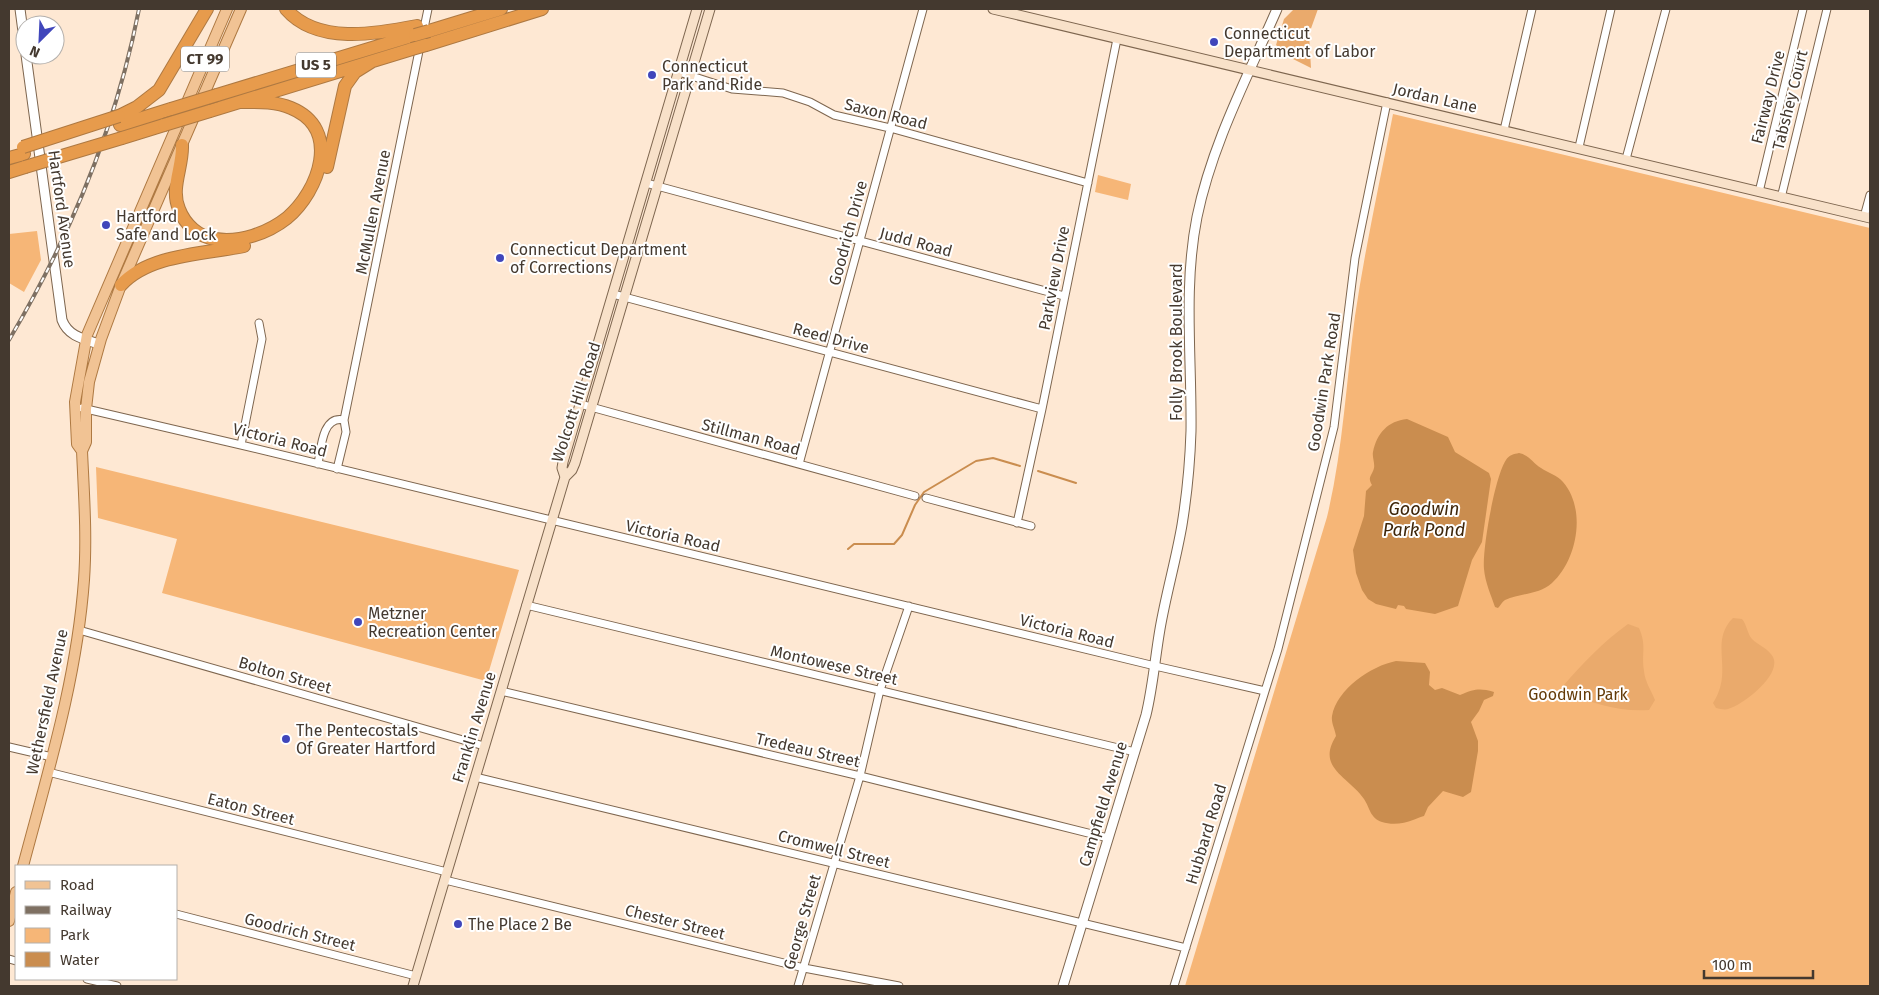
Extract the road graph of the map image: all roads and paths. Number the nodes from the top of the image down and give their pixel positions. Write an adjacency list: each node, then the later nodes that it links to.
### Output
1 (207, 9): 27 (highway)
2 (227, 9): 46 (main road, CT 99)
3 (241, 9): 30 (main road, CT 99)
4 (286, 9): 18 (highway)
5 (428, 9): 59 (street, McMullen Avenue)
6 (501, 9): 18 (highway, US 5, bridge)
7 (542, 9): 20 (highway, US 5, bridge)
8 (697, 9): 23 (main road, Wolcott Hill Road)
9 (710, 9): 24 (main road, Wolcott Hill Road)
10 (923, 9): 28 (street, Goodrich Drive)
11 (993, 9): 19 (main road, Jordan Lane)
12 (1277, 9): 22 (street, Folly Brook Boulevard)
13 (1532, 9): 29 (street)
14 (1611, 9): 31 (street)
15 (1666, 9): 35 (street)
16 (1803, 9): 40 (street, Fairway Drive)
17 (1827, 9): 42 (street, Tabshey Court)
18 (416, 30): 27 (highway, US 5, bridge)
19 (1117, 39): 22 (main road, Jordan Lane); 38 (street, Parkview Drive)
20 (371, 62): 25 (highway, US 5); 45 (highway)
21 (27, 65): 51 (street, Hartford Avenue)
22 (1250, 70): 26 (main road, Jordan Lane); 73 (street, Folly Brook Boulevard)
23 (679, 72): 24 (street, Saxon Road); 37 (main road, Wolcott Hill Road)
24 (690, 75): 28 (street, Saxon Road); 39 (main road, Wolcott Hill Road)
25 (239, 102): 27 (highway, US 5, bridge); 30 (highway)
26 (1387, 102): 29 (main road, Jordan Lane); 78 (street, Goodwin Park Road)
27 (120, 126): 33 (highway, bridge); 33 (highway, US 5, bridge)
28 (890, 128): 38 (street, Saxon Road); 44 (street, Goodrich Drive)
29 (1504, 130): 31 (main road, Jordan Lane)
30 (182, 145): 45 (main road, CT 99)
31 (1579, 148): 35 (main road, Jordan Lane)
32 (9, 152): 33 (highway)
33 (24, 156): 34 (highway, US 5); 36 (highway, US 5)
34 (9, 158)
35 (1626, 159): 40 (main road, Jordan Lane)
36 (9, 172)
37 (646, 183): 39 (street, Judd Road); 47 (main road, Wolcott Hill Road)
38 (1088, 183): 48 (street, Parkview Drive)
39 (657, 186): 44 (street, Judd Road); 49 (main road, Wolcott Hill Road)
40 (1759, 192): 42 (main road, Jordan Lane)
41 (1870, 195): 43 (street)
42 (1781, 198): 43 (main road, Jordan Lane)
43 (1867, 217)
44 (860, 241): 48 (street, Judd Road); 53 (street, Goodrich Drive)
45 (119, 291): 46 (main road); 52 (main road, CT 99)
46 (105, 292): 51 (main road, CT 99)
47 (613, 294): 49 (street, Reed Drive); 54 (main road, Wolcott Hill Road)
48 (1064, 296): 58 (street, Parkview Drive)
49 (624, 298): 53 (street, Reed Drive); 55 (main road, Wolcott Hill Road)
50 (259, 323): 60 (street)
51 (86, 340): 52 (street, Hartford Avenue); 56 (main road)
52 (99, 344): 57 (main road)
53 (829, 351): 58 (street, Reed Drive); 63 (street, Goodrich Drive)
54 (580, 404): 55 (street, Stillman Road); 65 (main road, Wolcott Hill Road)
55 (592, 407): 63 (street, Stillman Road); 65 (main road, Wolcott Hill Road)
56 (75, 408): 57 (street, Victoria Road); 61 (main road)
57 (86, 409): 60 (street, Victoria Road); 61 (main road)
58 (1042, 409): 69 (street, Parkview Drive)
59 (344, 420): 62 (street); 64 (street, McMullen Avenue)
60 (241, 445): 62 (street, Victoria Road)
61 (82, 451): 74 (main road, Wethersfield Avenue)
62 (318, 464): 64 (street, Victoria Road)
63 (798, 464): 66 (street, Stillman Road)
64 (337, 468): 68 (street, Victoria Road)
65 (565, 477): 68 (main road, Franklin Avenue)
66 (915, 496)
67 (926, 498): 69 (street)
68 (552, 521): 71 (main road, Franklin Avenue); 72 (street, Victoria Road)
69 (1017, 523): 70 (street)
70 (1031, 526)
71 (526, 606): 76 (street, Montowese Street); 77 (main road, Franklin Avenue)
72 (908, 606): 75 (street, Victoria Road); 76 (street, George Street)
73 (1160, 629): 75 (street, Campfield Avenue)
74 (79, 630): 79 (street, Bolton Street); 82 (main road, Wethersfield Avenue)
75 (1155, 666): 78 (street, Victoria Road); 81 (street, Campfield Avenue)
76 (880, 690): 81 (street, Montowese Street); 84 (street, George Street)
77 (501, 691): 79 (main road, Franklin Avenue); 84 (street, Tredeau Street)
78 (1265, 691): 94 (street, Hubbard Road)
79 (484, 746): 85 (main road, Franklin Avenue)
80 (9, 747): 82 (street)
81 (1135, 752): 86 (street, Campfield Avenue)
82 (52, 757): 83 (main road, Wethersfield Avenue)
83 (48, 772): 88 (main road, Wethersfield Avenue); 89 (street, Eaton Street)
84 (860, 776): 86 (street, Tredeau Street); 87 (street, George Street)
85 (475, 778): 87 (street, Cromwell Street); 89 (main road, Franklin Avenue)
86 (1108, 838): 93 (street, Campfield Avenue)
87 (834, 863): 93 (street, Cromwell Street); 95 (street, George Street)
88 (23, 865)
89 (446, 876): 95 (street, Chester Street); 96 (main road, Franklin Avenue)
90 (15, 896): 92 (main road)
91 (178, 915): 96 (street, Goodrich Street)
92 (9, 921)
93 (1082, 923): 94 (street, Cromwell Street); 102 (street, Campfield Avenue)
94 (1186, 948): 103 (street, Hubbard Road)
95 (804, 968): 100 (street, George Street); 101 (street, Chester Street)
96 (416, 976): 99 (main road, Franklin Avenue)
97 (91, 980): 98 (street)
98 (117, 986)
99 (413, 986)
100 (798, 986)
101 (899, 986)
102 (1063, 986)
103 (1174, 986)

